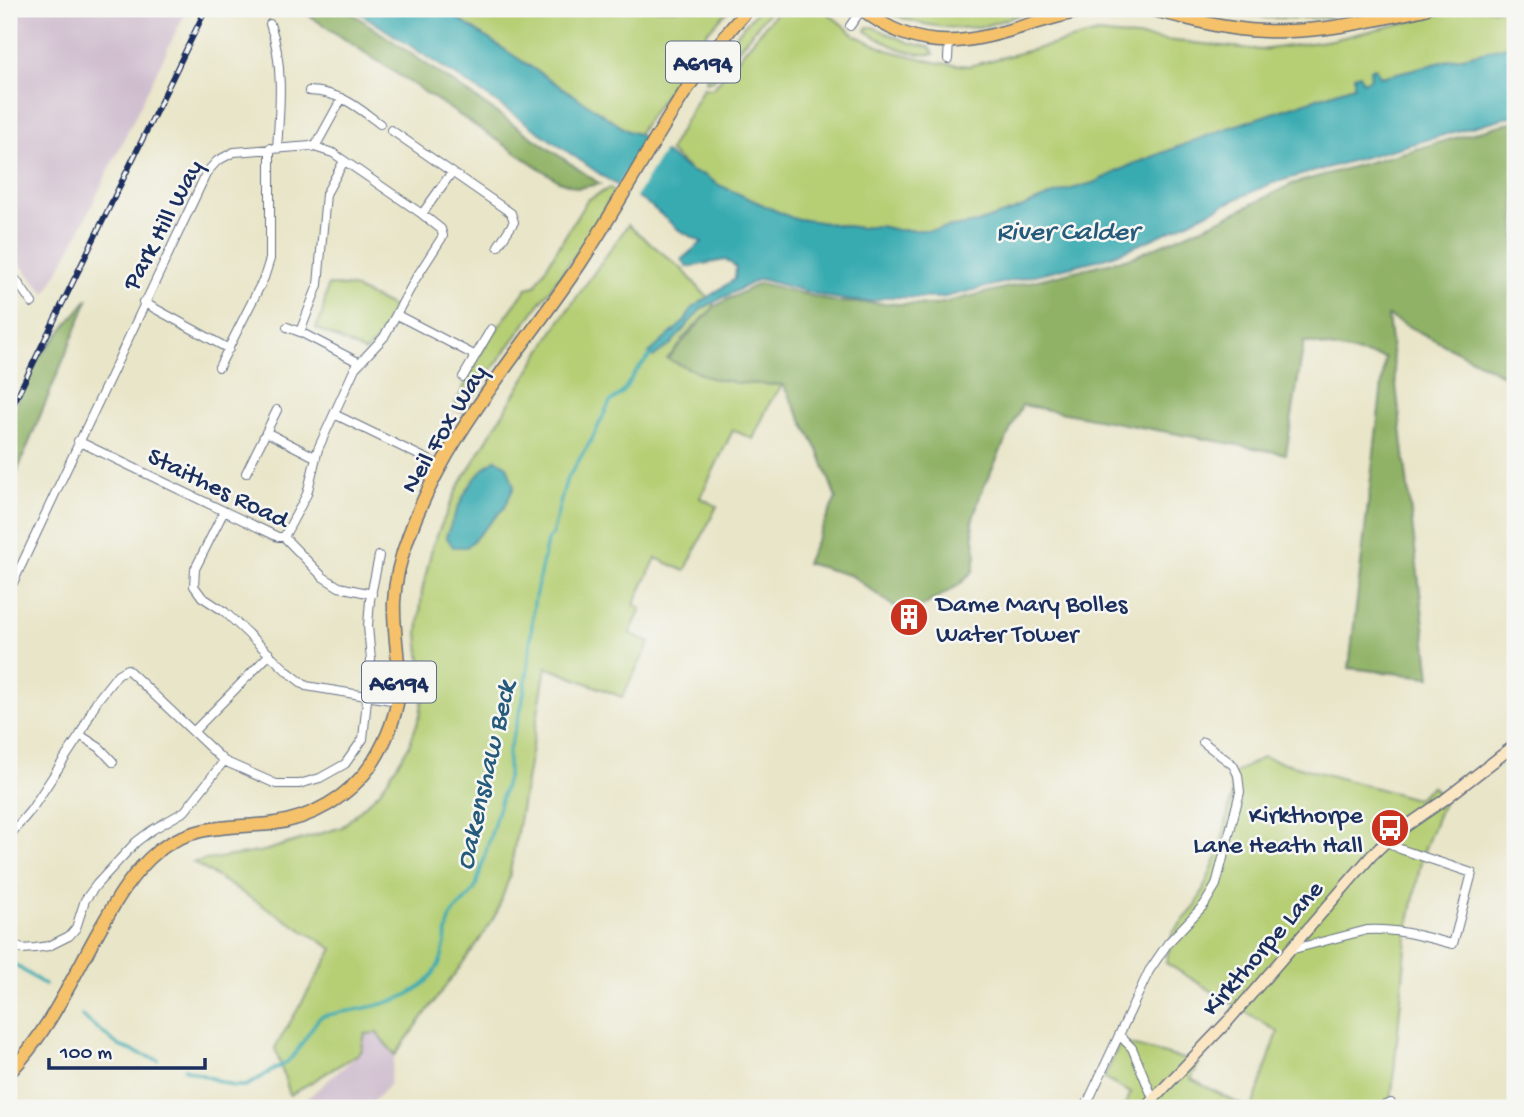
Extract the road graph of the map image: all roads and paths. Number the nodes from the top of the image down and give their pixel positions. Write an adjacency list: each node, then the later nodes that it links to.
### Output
1 (748, 9): 37 (main road, Neil Fox Way / A6194)
2 (862, 9): 7 (street); 8 (main road)
3 (1090, 9): 8 (main road)
4 (1147, 9): 5 (main road)
5 (1425, 9)
6 (270, 24): 15 (street)
7 (850, 26)
8 (948, 40): 9 (street)
9 (948, 59)
10 (309, 90): 11 (street)
11 (342, 98): 12 (street); 14 (street)
12 (380, 124)
13 (391, 130): 17 (street)
14 (315, 147): 15 (street, Park Hill Way); 16 (street, Park Hill Way)
15 (273, 148): 22 (street, Park Hill Way); 27 (street)
16 (344, 161): 18 (street, Park Hill Way); 26 (street)
17 (452, 172): 18 (street); 19 (street)
18 (422, 214): 23 (street, Park Hill Way)
19 (498, 246)
20 (9, 270): 21 (street)
21 (32, 303)
22 (144, 303): 27 (street); 35 (street, Park Hill Way)
23 (397, 315): 28 (street); 29 (street, Park Hill Way)
24 (287, 327): 26 (street)
25 (491, 329): 28 (street)
26 (300, 332): 29 (street)
27 (229, 349): 30 (street)
28 (474, 355): 31 (street)
29 (360, 363): 33 (street, Park Hill Way)
30 (219, 367)
31 (463, 377)
32 (276, 410): 34 (street)
33 (334, 414): 36 (street, Park Hill Way); 37 (street)
34 (266, 432): 36 (street); 38 (street)
35 (78, 441): 39 (street, Staithes Road); 42 (street, Park Hill Way)
36 (315, 457): 40 (street, Park Hill Way)
37 (441, 466): 46 (main road, Neil Fox Way / A6194)
38 (246, 473)
39 (224, 511): 40 (street, Staithes Road); 44 (street)
40 (284, 537): 43 (street, Staithes Road)
41 (379, 556): 43 (street)
42 (10, 587)
43 (372, 594): 45 (street)
44 (270, 654): 45 (street); 47 (street)
45 (368, 697): 46 (street); 51 (street)
46 (397, 701): 58 (main road, Neil Fox Way / A6194)
47 (194, 731): 48 (street); 51 (street)
48 (79, 735): 52 (street); 54 (street)
49 (1203, 742): 57 (street)
50 (1515, 745): 53 (street, Kirkthorpe Lane)
51 (224, 761): 55 (street)
52 (113, 762)
53 (1386, 841): 56 (street, Kirkthorpe Lane); 56 (street)
54 (9, 843)
55 (9, 942)
56 (1290, 950): 60 (street, Kirkthorpe Lane)
57 (1120, 1036): 60 (street); 61 (street)
58 (9, 1073)
59 (1391, 1103): 63 (street)
60 (1155, 1104): 62 (street, Kirkthorpe Lane)
61 (1086, 1108)
62 (1145, 1108)
63 (1376, 1108)

